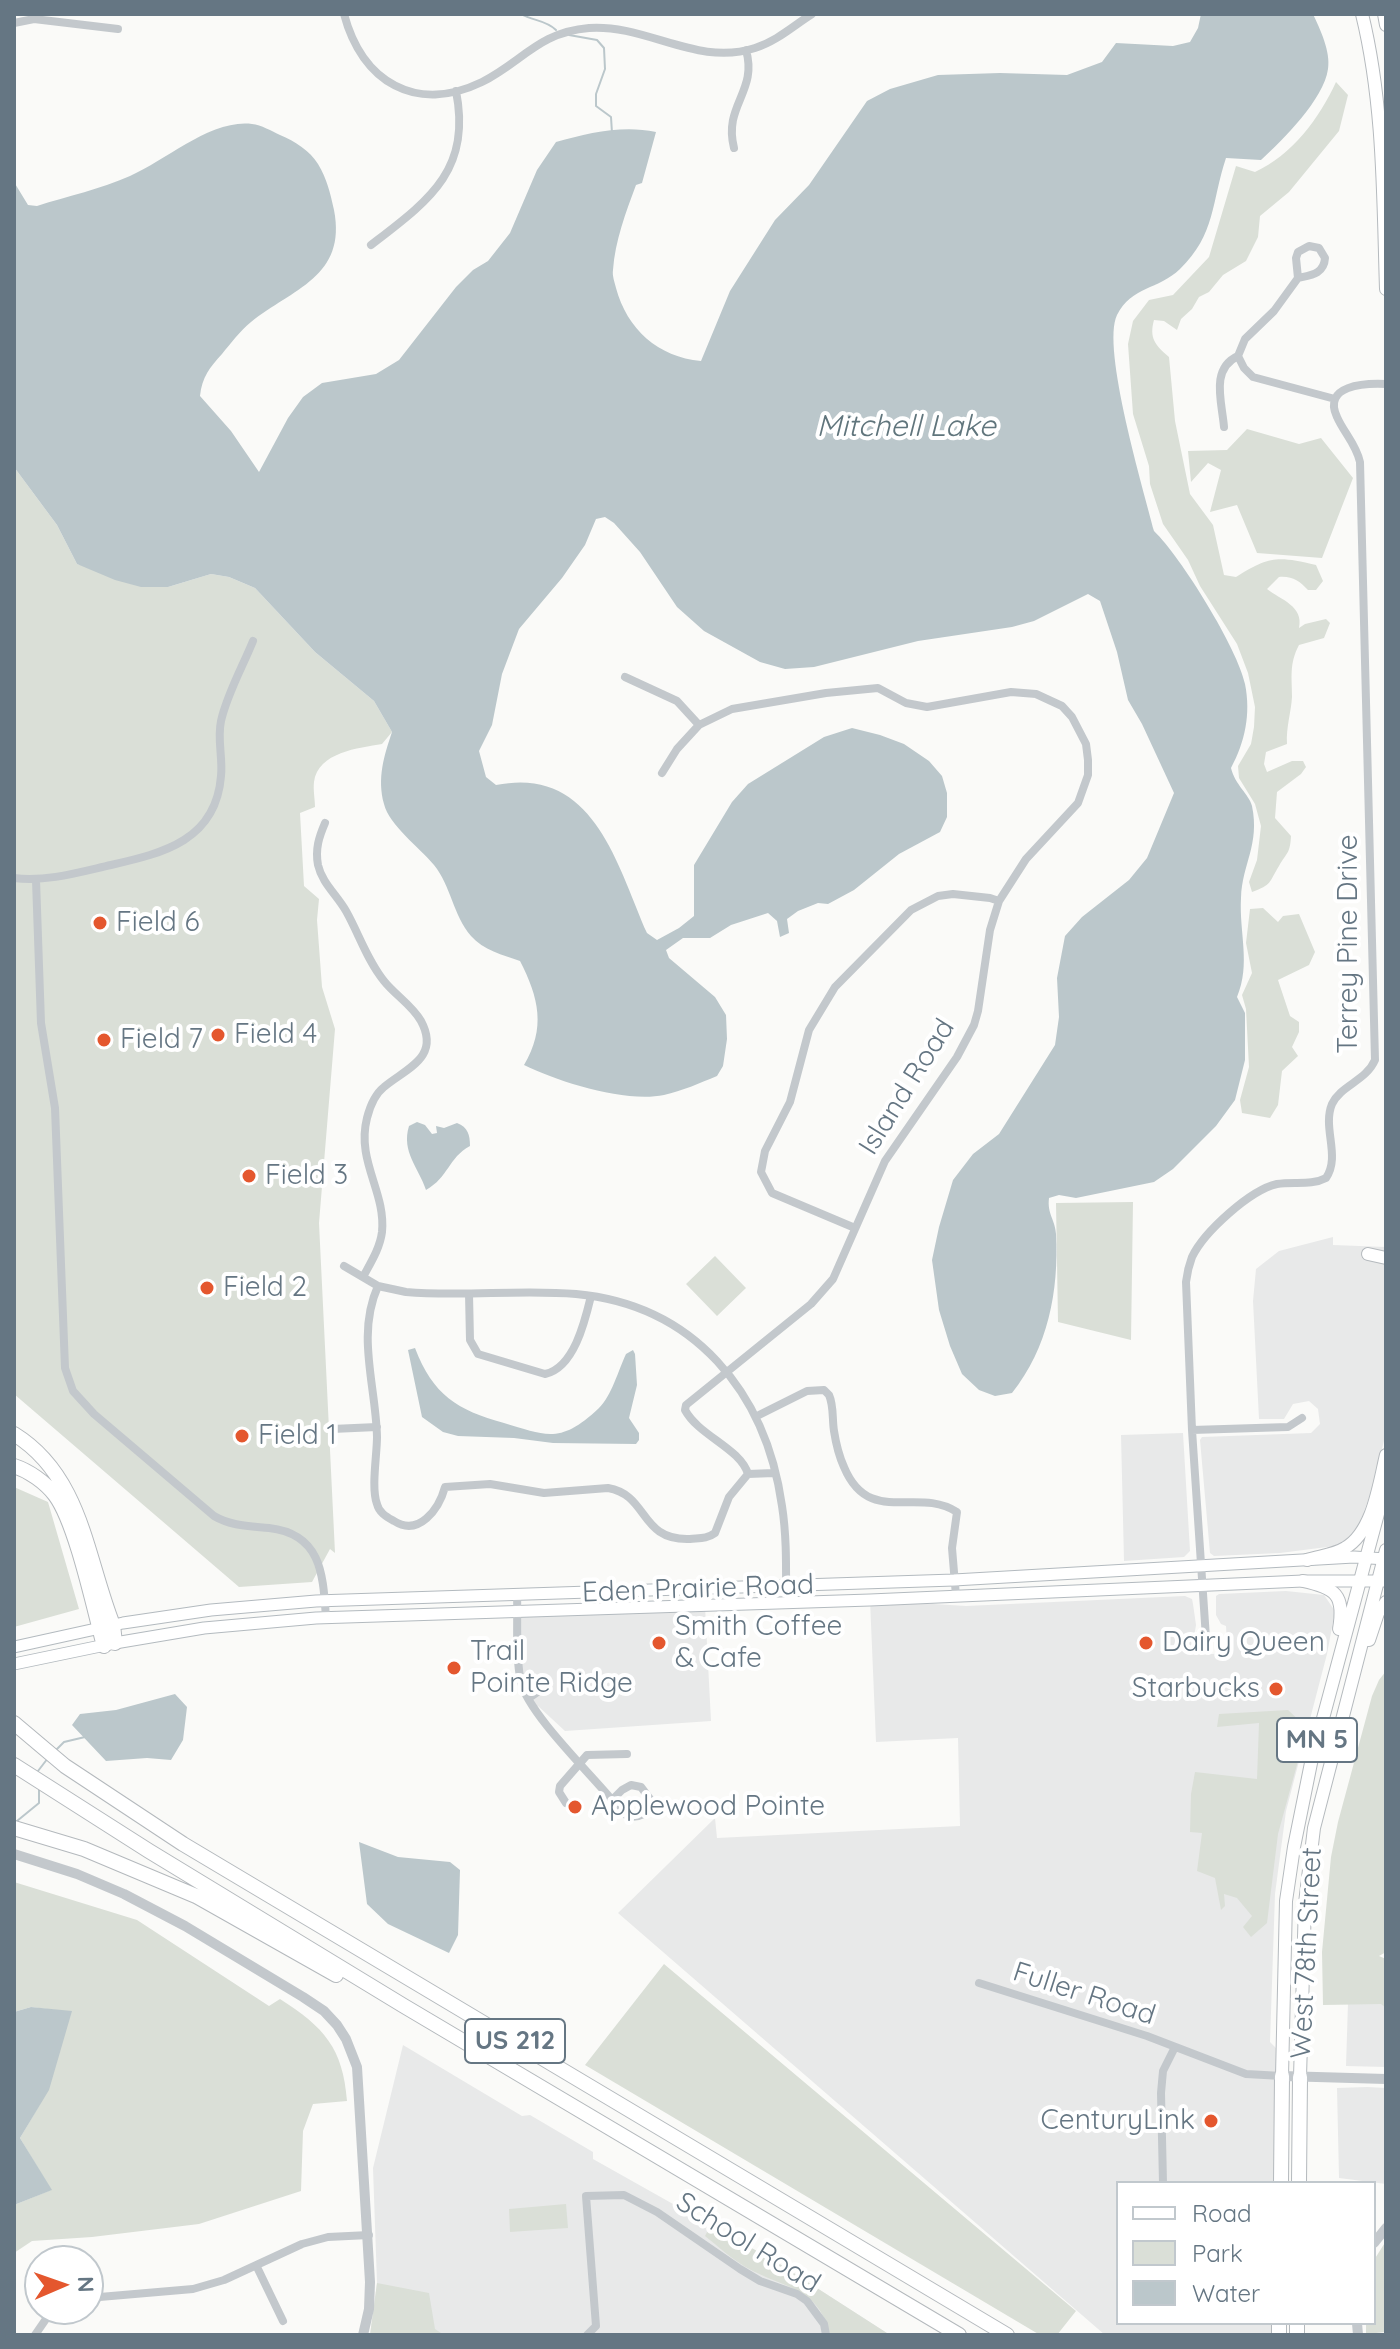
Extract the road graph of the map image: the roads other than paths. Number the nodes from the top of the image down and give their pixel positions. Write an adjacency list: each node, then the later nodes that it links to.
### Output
1 (344, 14): 9 (street)
2 (812, 14): 8 (street)
3 (1362, 14): 13 (main road)
4 (1384, 14): 6 (main road)
5 (14, 23): 7 (street)
6 (1386, 25)
7 (118, 29)
8 (746, 50): 9 (street); 10 (street)
9 (456, 91): 11 (street)
10 (734, 148)
11 (371, 245)
12 (1298, 278): 14 (street)
13 (1386, 289)
14 (1238, 356): 16 (street); 17 (street)
15 (1386, 384): 16 (street)
16 (1335, 399): 39 (street, Terrey Pine Drive)
17 (1224, 427)
18 (253, 641): 24 (street)
19 (625, 677): 20 (street)
20 (699, 725): 21 (street, Island Road); 25 (street, Island Road)
21 (662, 773)
22 (325, 823): 30 (street)
23 (14, 878): 24 (street)
24 (36, 880): 58 (street)
25 (999, 901): 26 (street, Island Road); 26 (street)
26 (855, 1228): 34 (street, Island Road)
27 (1368, 1254): 28 (main road)
28 (1386, 1258)
29 (344, 1266): 30 (street)
30 (363, 1277): 31 (street)
31 (378, 1286): 32 (street); 37 (street)
32 (469, 1294): 33 (street); 33 (street)
33 (591, 1296): 34 (street)
34 (727, 1371): 35 (street); 44 (street, Island Road)
35 (757, 1416): 43 (street); 50 (street)
36 (1302, 1418): 39 (street)
37 (377, 1427): 38 (street); 44 (street)
38 (332, 1429)
39 (1192, 1430): 49 (street, Terrey Pine Drive)
40 (14, 1434): 63 (highway)
41 (1386, 1455): 48 (main road)
42 (14, 1466): 63 (highway)
43 (774, 1473): 44 (street); 54 (street)
44 (748, 1474)
45 (1386, 1484): 47 (main road, West 78th Street / MN 5)
46 (1385, 1556): 47 (main road, Eden Prairie Road); 53 (main road, West 78th Street / MN 5)
47 (1365, 1558): 48 (main road, Eden Prairie Road); 52 (main road, West 78th Street / MN 5)
48 (1307, 1560): 49 (main road, Eden Prairie Road)
49 (1201, 1565): 50 (main road, Eden Prairie Road); 55 (street, Terrey Pine Drive)
50 (954, 1580): 54 (main road, Eden Prairie Road); 57 (street)
51 (1303, 1581): 52 (main road, Eden Prairie Road); 55 (main road, Eden Prairie Road); 69 (main road)
52 (1359, 1581): 53 (main road, Eden Prairie Road); 69 (main road, West 78th Street / MN 5)
53 (1382, 1581): 75 (main road, West 78th Street / MN 5)
54 (786, 1586): 56 (main road, Eden Prairie Road); 60 (street)
55 (1202, 1586): 57 (main road, Eden Prairie Road); 64 (street, Terrey Pine Drive)
56 (517, 1594): 58 (main road, Eden Prairie Road); 61 (street)
57 (956, 1596): 60 (main road, Eden Prairie Road)
58 (325, 1601): 62 (street); 63 (main road, Eden Prairie Road)
59 (1386, 1602): 75 (main road)
60 (786, 1603): 61 (main road, Eden Prairie Road)
61 (517, 1612): 62 (main road, Eden Prairie Road); 70 (street)
62 (326, 1618): 65 (main road, Eden Prairie Road)
63 (106, 1627): 65 (highway); 66 (main road, Eden Prairie Road)
64 (1206, 1638)
65 (110, 1644): 67 (main road, Eden Prairie Road)
66 (14, 1647)
67 (14, 1664)
68 (542, 1689): 70 (street)
69 (1330, 1689): 85 (main road, West 78th Street / MN 5)
70 (527, 1694): 73 (street)
71 (14, 1721): 99 (highway, US 212)
72 (627, 1754): 73 (street)
73 (580, 1762): 76 (street); 77 (street)
74 (14, 1765): 83 (highway, US 212)
75 (1326, 1776): 86 (main road, West 78th Street / MN 5)
76 (612, 1800): 76 (street)
77 (566, 1803)
78 (14, 1828): 81 (highway)
79 (14, 1838): 81 (highway)
80 (14, 1854): 91 (street)
81 (109, 1860): 83 (highway)
82 (979, 1983): 84 (street, Fuller Road)
83 (404, 2006): 98 (highway, US 212)
84 (1175, 2047): 85 (street, Fuller Road); 88 (street, Fuller Road)
85 (1282, 2076): 86 (street); 89 (highway, MN 5)
86 (1300, 2077): 87 (street); 90 (highway, MN 5)
87 (1386, 2079)
88 (1163, 2181)
89 (1281, 2181)
90 (1299, 2181)
91 (369, 2235): 92 (street); 95 (street)
92 (256, 2265): 93 (street); 94 (street)
93 (104, 2297)
94 (283, 2321)
95 (363, 2335)
96 (587, 2335): 97 (street, School Road)
97 (826, 2335)
98 (959, 2335)
99 (1007, 2335)

